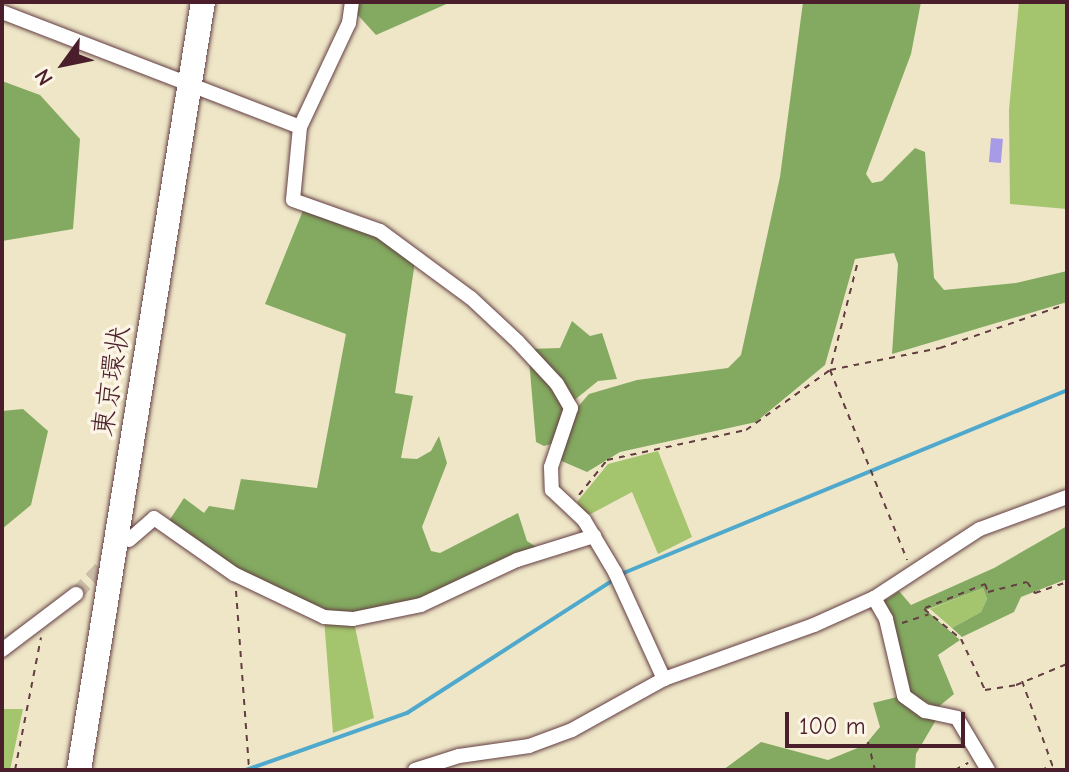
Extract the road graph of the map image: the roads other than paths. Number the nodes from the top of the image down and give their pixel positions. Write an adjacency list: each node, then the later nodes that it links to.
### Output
1 (186, 2): 5 (highway, 東京環状)
2 (203, 2): 5 (highway, 東京環状)
3 (352, 2): 6 (street)
4 (2, 12): 5 (street)
5 (182, 81): 6 (street); 15 (highway, 東京環状); 16 (highway, 東京環状)
6 (300, 127): 8 (street)
7 (1067, 497): 11 (street)
8 (594, 536): 9 (street); 13 (street)
9 (129, 540)
10 (76, 594): 12 (street)
11 (874, 598): 13 (street); 14 (street)
12 (2, 650)
13 (664, 679): 17 (street)
14 (984, 764)
15 (62, 770)
16 (79, 770)
17 (415, 770)

